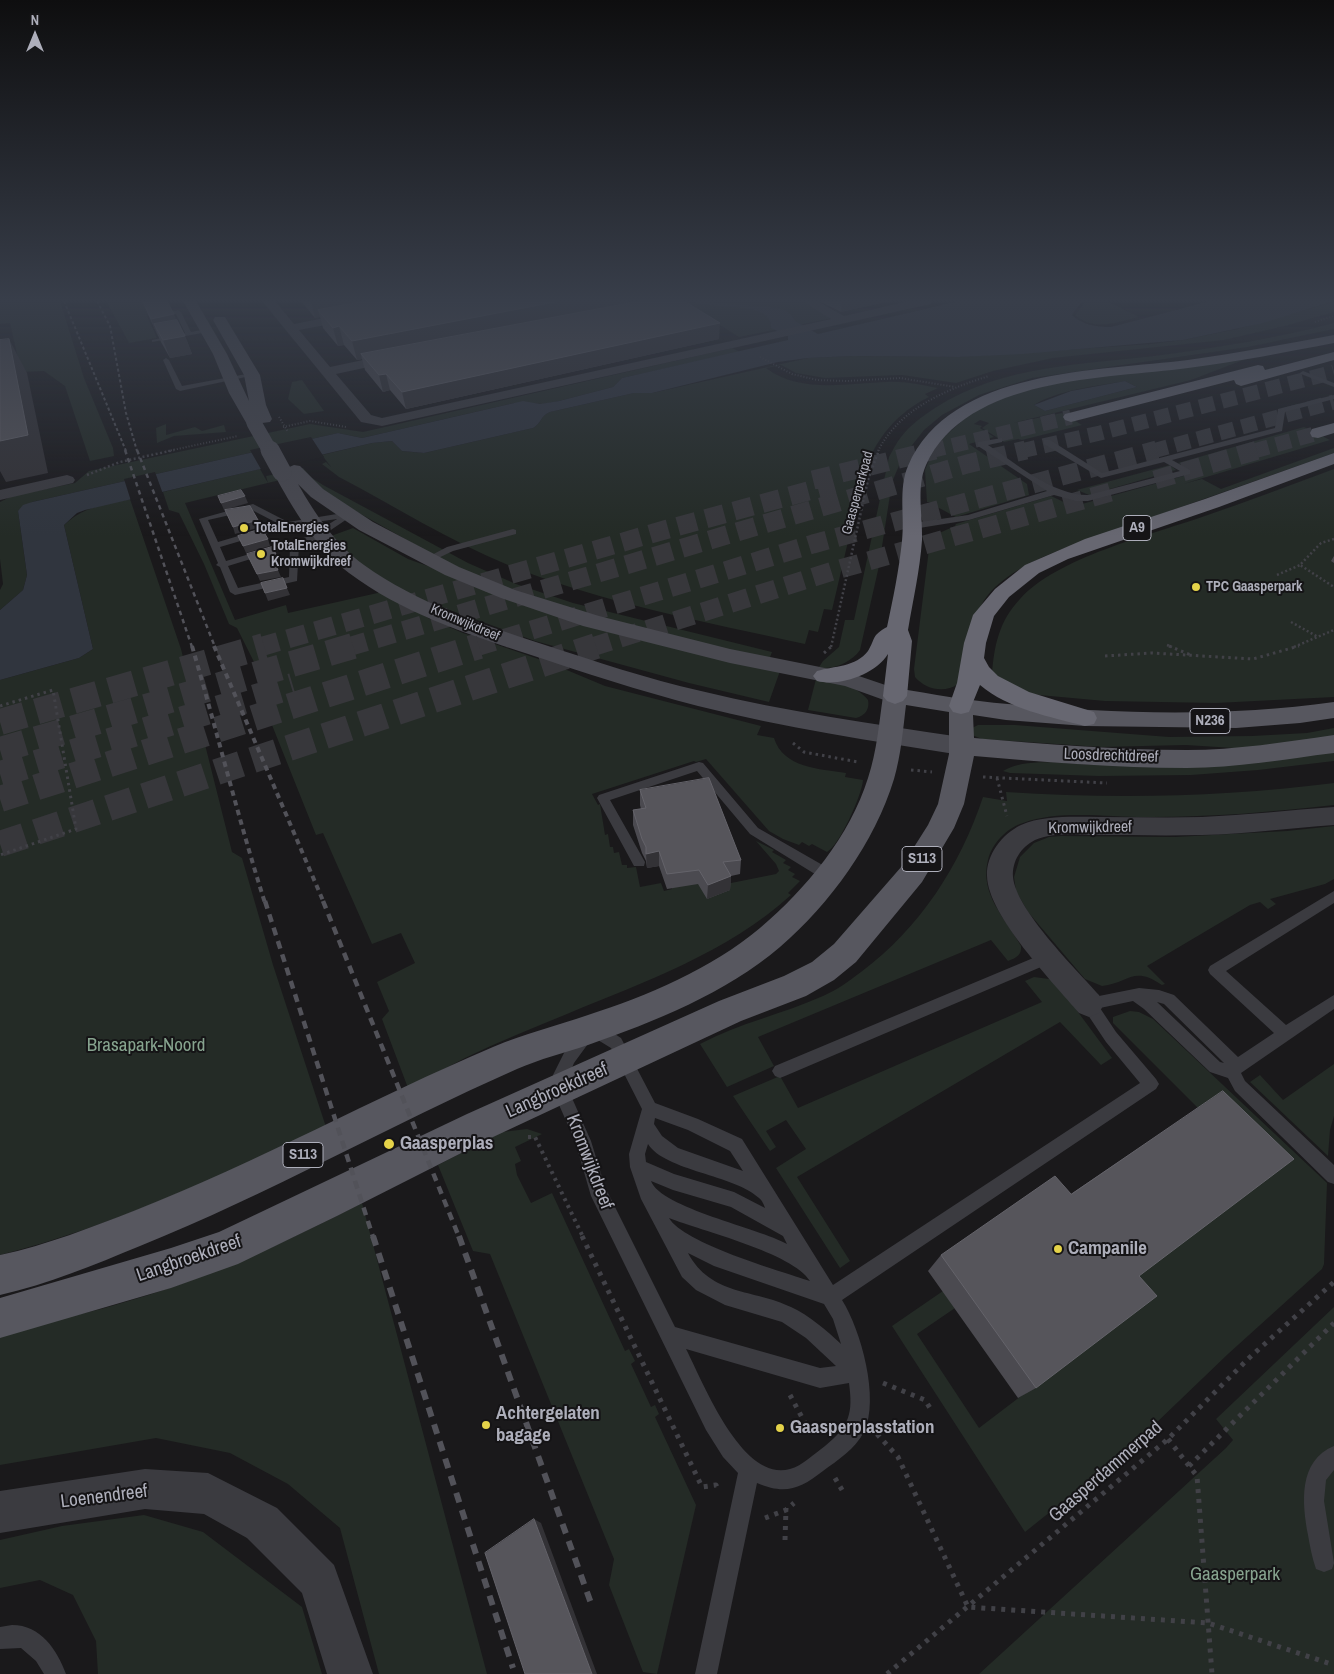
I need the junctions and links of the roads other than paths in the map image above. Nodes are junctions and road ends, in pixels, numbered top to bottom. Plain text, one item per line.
1 (175, 379) edge
2 (231, 379) joint
3 (253, 379) edge
4 (334, 379) edge
5 (579, 379) edge
6 (1062, 379) edge
7 (1221, 379) edge
8 (1237, 379) edge
9 (1318, 379) edge
10 (1334, 386) edge
11 (1334, 397) edge
12 (260, 427) junction
13 (1334, 428) edge
14 (1318, 434) tunnel mouth
15 (999, 440) dead end
16 (1047, 442) dead end
17 (1334, 458) edge
18 (1165, 459) junction
19 (288, 471) junction
20 (67, 480) road end
21 (1054, 492) junction
22 (0, 495) edge
23 (349, 515) junction
24 (287, 525) junction
25 (913, 526) junction
26 (316, 527) junction
27 (513, 532) dead end
28 (294, 545) junction
29 (214, 546) junction
30 (429, 558) junction
31 (221, 565) junction
32 (898, 630) junction
33 (972, 658) junction
34 (824, 665) junction
35 (895, 696) junction
36 (961, 706) junction
37 (1334, 710) edge
38 (1085, 718) junction
39 (889, 736) junction
40 (1334, 744) edge
41 (961, 746) junction
42 (1334, 816) edge
43 (639, 862) dead end
44 (828, 875) junction
45 (1334, 896) edge
46 (1050, 957) junction
47 (1334, 1001) edge
48 (1089, 1004) junction
49 (590, 1029) junction
50 (1286, 1034) junction
51 (625, 1060) junction
52 (1235, 1068) junction
53 (780, 1071) dead end
54 (560, 1089) junction
55 (650, 1109) junction
56 (646, 1126) junction
57 (638, 1167) junction
58 (1334, 1176) edge
59 (647, 1193) junction
60 (767, 1194) junction
61 (664, 1228) junction
62 (791, 1232) junction
63 (814, 1270) junction
64 (0, 1275) edge
65 (831, 1297) junction
66 (0, 1318) edge
67 (669, 1335) junction
68 (857, 1372) junction
69 (1334, 1456) edge
70 (749, 1470) junction
71 (0, 1512) edge
72 (1324, 1561) dead end
73 (0, 1638) edge
74 (55, 1674) edge
75 (350, 1674) edge
76 (706, 1674) edge

1 - 2 lane
2 - 12 main road, Kromwijkdreef
3 - 12 main road, Kromwijkdreef
4 - 5 street
6 - 25 highway
7 - 8 highway
9 - 10 lane
11 - 18 lane
12 - 19 main road, Kromwijkdreef, bridge
13 - 14 highway
15 - 21 lane
16 - 18 lane
17 - 33 highway, A9
18 - 21 lane
19 - 23 main road, Kromwijkdreef
19 - 26 main road, Kromwijkdreef
20 - 22 street
21 - 25 lane
23 - 26 lane
23 - 26 lane
23 - 30 main road, Kromwijkdreef
24 - 26 lane
24 - 29 lane
24 - 29 lane
25 - 32 highway
26 - 28 lane
26 - 39 main road, Kromwijkdreef
27 - 30 lane
28 - 31 lane
28 - 31 lane
29 - 31 lane
30 - 34 main road, Kromwijkdreef
32 - 34 highway
32 - 35 highway
33 - 36 highway, A9
33 - 38 highway
34 - 35 main road, Kromwijkdreef
35 - 36 main road
35 - 39 main road
36 - 38 main road, N236
36 - 41 main road, Langbroekdreef / S113
37 - 38 main road, N236
39 - 41 main road, Loosdrechtdreef
39 - 44 main road, S113
40 - 41 main road, Loosdrechtdreef / N236
41 - 51 main road, Langbroekdreef / S113
42 - 46 street, Kromwijkdreef
43 - 44 lane
44 - 49 main road, S113
45 - 50 lane
46 - 48 street
46 - 53 lane
47 - 50 lane
48 - 52 lane
48 - 65 lane
49 - 51 lane
49 - 54 lane
49 - 64 main road, S113
50 - 52 lane
51 - 54 main road, Langbroekdreef / S113
51 - 55 lane
52 - 58 lane
54 - 66 main road, Langbroekdreef / S113
54 - 67 lane, Kromwijkdreef
55 - 56 lane
55 - 60 lane
56 - 57 lane
56 - 60 lane
57 - 59 lane
57 - 62 lane
59 - 61 lane
59 - 63 lane
60 - 62 lane
61 - 65 lane
61 - 68 lane
62 - 63 lane
63 - 65 lane
65 - 68 lane
67 - 68 lane
67 - 70 lane, Kromwijkdreef
68 - 70 lane, Kromwijkdreef
69 - 72 lane
70 - 76 lane
71 - 75 street, Loenendreef
73 - 74 lane

